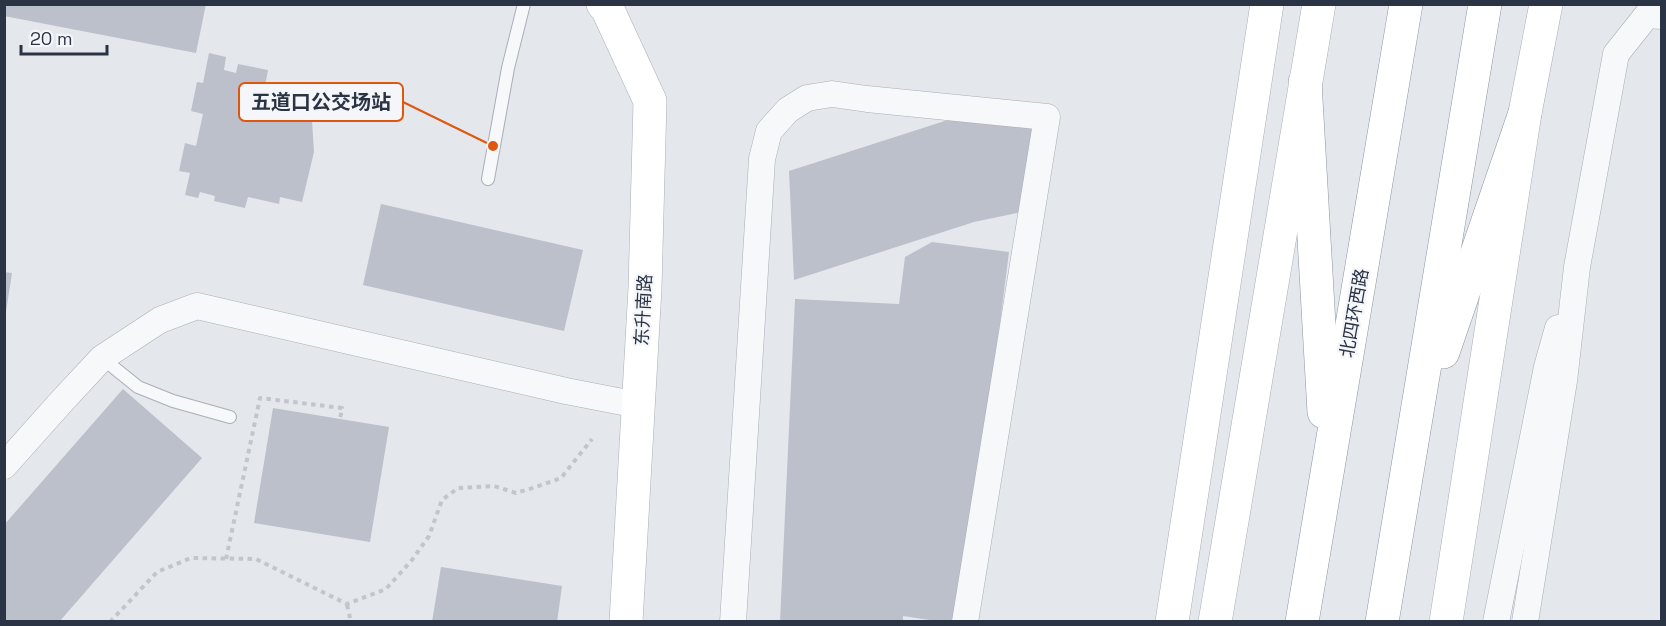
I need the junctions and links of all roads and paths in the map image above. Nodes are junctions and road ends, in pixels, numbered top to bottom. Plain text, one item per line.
1 (524, 4) edge
2 (1268, 4) edge
3 (1319, 4) edge
4 (1406, 4) edge
5 (1485, 4) edge
6 (1546, 4) edge
7 (605, 6) edge
8 (1662, 16) edge
9 (1305, 82) junction
10 (1525, 113) junction
11 (488, 179) dead end
12 (1577, 267) junction
13 (102, 358) junction
14 (638, 405) junction
15 (230, 417) dead end
16 (340, 419) dead end
17 (592, 439) dead end
18 (1412, 444) junction
19 (4, 466) edge
20 (1328, 472) junction
21 (226, 559) junction
22 (347, 604) junction
23 (110, 621) edge
24 (351, 621) edge
25 (626, 621) edge
26 (733, 621) edge
27 (965, 621) edge
28 (1172, 621) edge
29 (1215, 621) edge
30 (1302, 621) edge
31 (1382, 621) edge
32 (1446, 621) edge
33 (1496, 621) edge
34 (1525, 621) edge

1 - 11 lane
2 - 28 main road
3 - 9 main road
4 - 20 main road, 北四环西路
5 - 18 main road
6 - 10 main road
7 - 14 main road, 东升南路
8 - 12 street
9 - 20 main road
9 - 29 main road
10 - 18 main road
10 - 32 main road
12 - 33 street
12 - 34 street
13 - 14 street
13 - 15 lane
13 - 19 street
14 - 25 main road, 东升南路
16 - 21 path
17 - 22 path
18 - 31 main road
20 - 30 main road, 北四环西路
21 - 22 path
21 - 23 path
22 - 24 path
26 - 27 street

